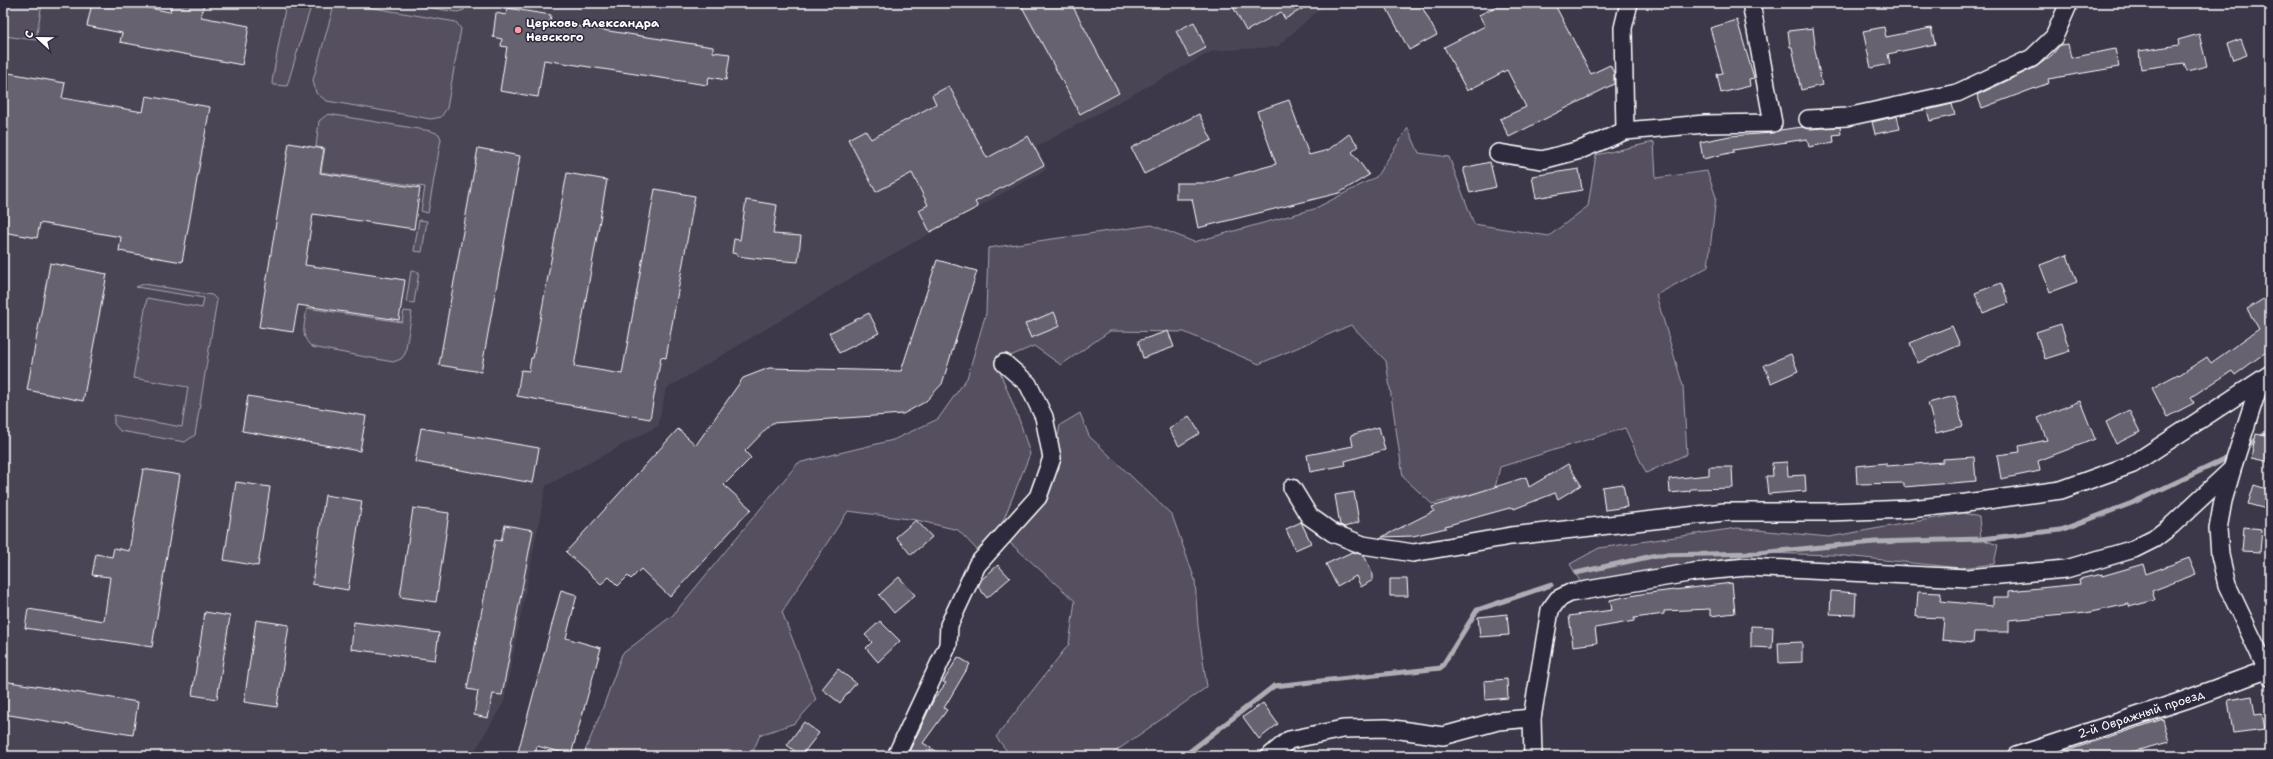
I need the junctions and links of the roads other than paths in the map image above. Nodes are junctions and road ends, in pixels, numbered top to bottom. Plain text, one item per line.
1 (1629, 3) edge
2 (1751, 3) edge
3 (2069, 3) edge
4 (1808, 119) dead end
5 (1625, 131) junction
6 (1498, 153) dead end
7 (1004, 363) dead end
8 (2265, 378) edge
9 (2232, 469) junction
10 (1292, 488) dead end
11 (2268, 673) edge
12 (1532, 718) junction
13 (896, 756) edge
14 (1270, 756) edge
15 (1533, 756) edge
16 (2016, 756) edge

1 - 5 street
2 - 5 street
3 - 4 street
5 - 6 street
7 - 13 street
8 - 9 street
8 - 10 street
9 - 11 street
9 - 12 street
11 - 16 street, 2-й Овражный проезд
12 - 14 street
12 - 15 street

